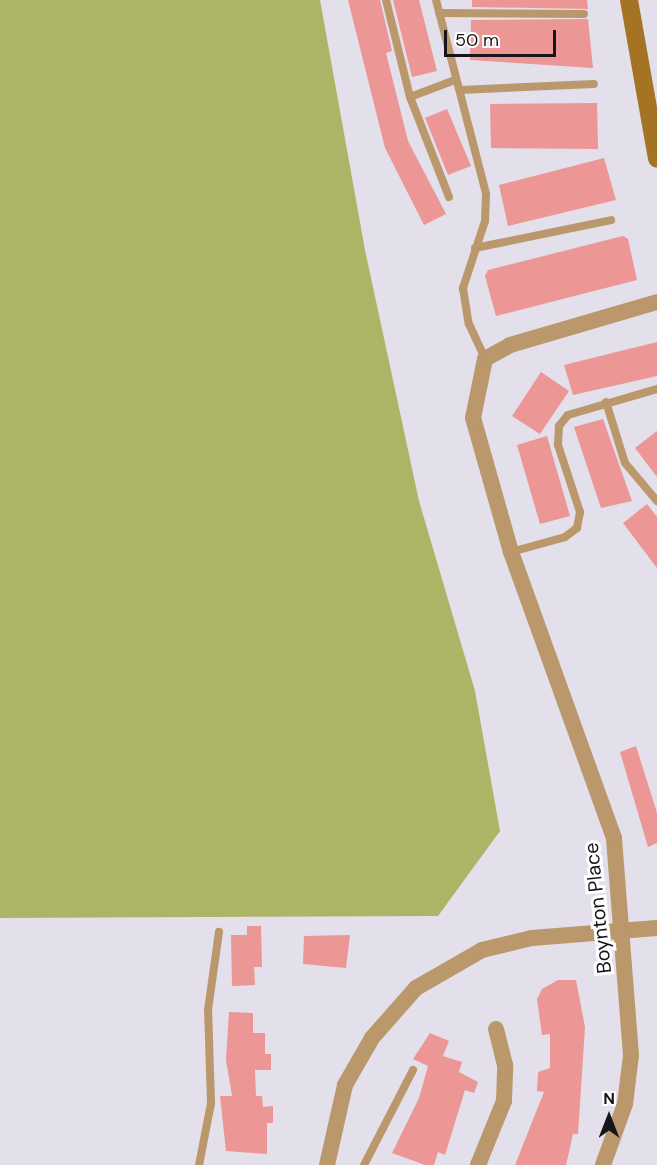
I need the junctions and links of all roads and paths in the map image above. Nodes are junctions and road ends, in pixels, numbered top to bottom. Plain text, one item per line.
1 (386, 0) edge
2 (436, 0) edge
3 (628, 0) edge
4 (439, 13) junction
5 (584, 14) dead end
6 (455, 80) junction
7 (594, 84) dead end
8 (461, 90) junction
9 (410, 97) junction
10 (657, 159) edge
11 (449, 197) dead end
12 (611, 220) dead end
13 (475, 248) junction
14 (657, 302) edge
15 (485, 359) junction
16 (657, 389) edge
17 (606, 402) junction
18 (654, 490) edge
19 (657, 501) edge
20 (511, 552) junction
21 (657, 928) edge
22 (624, 929) junction
23 (219, 932) dead end
24 (496, 1029) dead end
25 (413, 1070) dead end
26 (200, 1165) edge
27 (327, 1165) edge
28 (364, 1165) edge
29 (478, 1165) edge
30 (603, 1165) edge

1 - 9 lane
2 - 4 lane
3 - 10 main road
4 - 5 lane
4 - 6 lane
6 - 8 lane
6 - 9 lane
7 - 8 lane
8 - 13 lane
9 - 11 lane
12 - 13 lane
13 - 15 lane
14 - 15 street
15 - 20 street, Boynton Place
16 - 17 lane
17 - 18 lane
17 - 20 lane
18 - 19 lane
20 - 22 street, Boynton Place
21 - 22 street
22 - 27 street
22 - 30 street, Boynton Place
23 - 26 lane
24 - 29 street
25 - 28 lane

